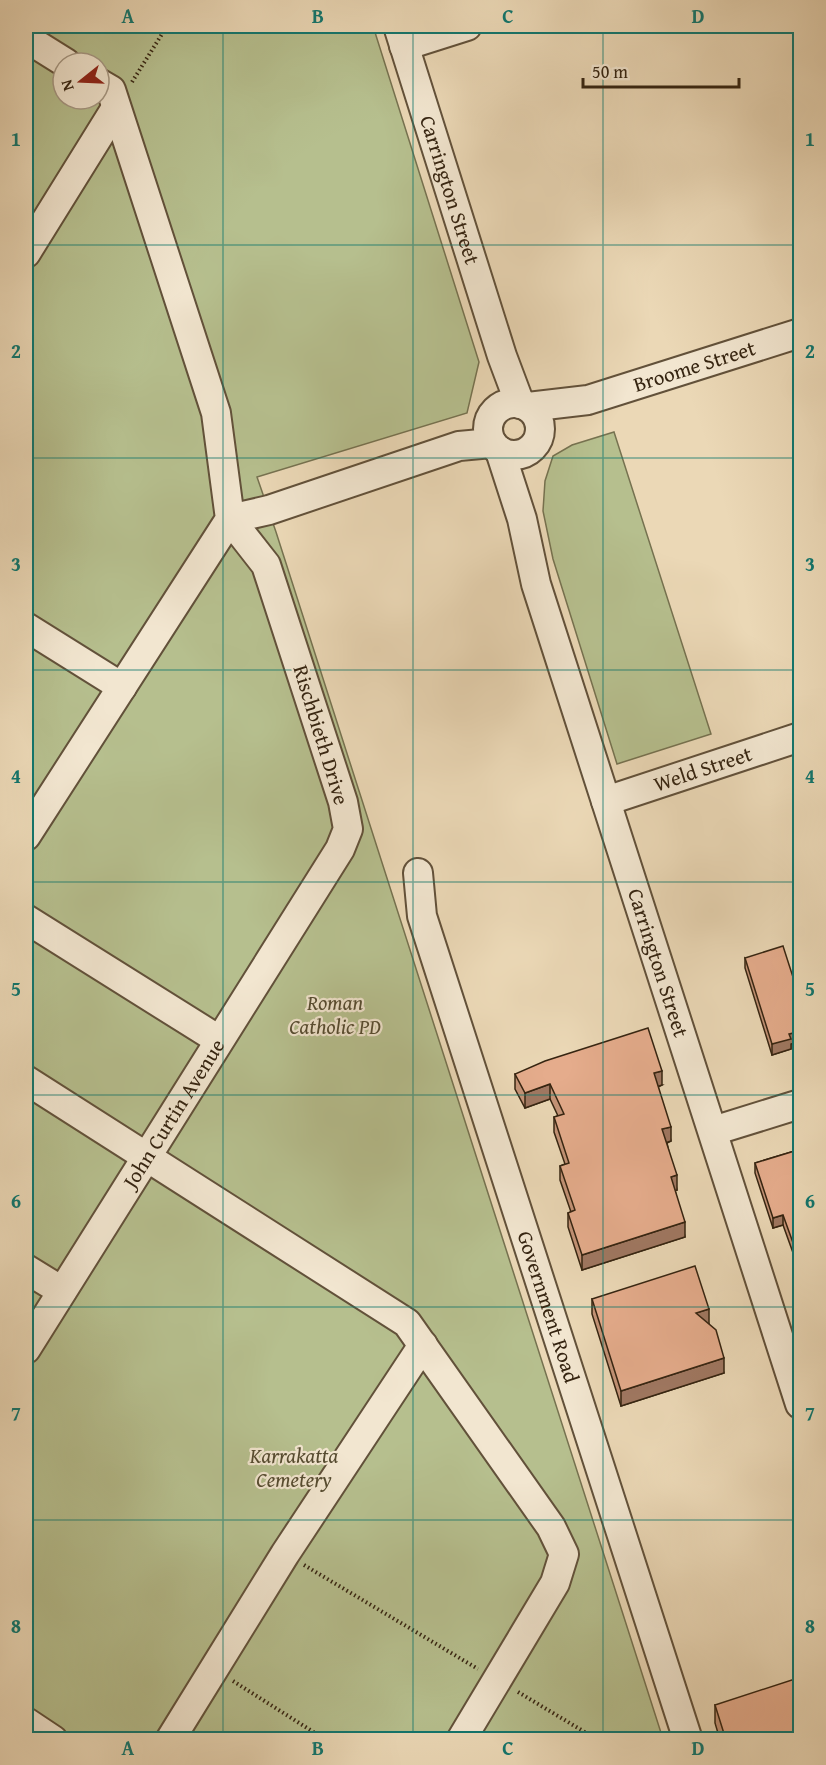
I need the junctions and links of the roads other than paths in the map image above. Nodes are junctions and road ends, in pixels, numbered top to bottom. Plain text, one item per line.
1 (467, 26) edge
2 (401, 36) edge
3 (26, 38) edge
4 (51, 54) edge
5 (111, 90) edge
6 (116, 108) junction
7 (26, 253) edge
8 (801, 333) edge
9 (512, 428) junction
10 (230, 519) junction
11 (26, 627) edge
12 (122, 687) junction
13 (801, 737) edge
14 (606, 801) junction
15 (26, 836) edge
16 (418, 873) dead end
17 (26, 919) edge
18 (219, 1040) junction
19 (26, 1080) edge
20 (801, 1104) edge
21 (713, 1131) junction
22 (146, 1157) junction
23 (26, 1269) edge
24 (62, 1291) junction
25 (423, 1345) junction
26 (26, 1349) edge
27 (801, 1404) edge
28 (26, 1722) edge
29 (53, 1740) edge
30 (170, 1740) edge
31 (461, 1740) edge
32 (688, 1740) edge

1 - 2 street
2 - 9 street, Carrington Street
3 - 4 street
5 - 6 street
6 - 7 street
6 - 10 street
8 - 9 street, Broome Street
9 - 10 street, Broome Street
9 - 14 street, Carrington Street
10 - 12 street
10 - 18 street, Rischbieth Drive
11 - 12 street
12 - 15 street
13 - 14 street, Weld Street
14 - 21 street, Carrington Street
16 - 32 street, Government Road
17 - 18 street, John Curtin Avenue
18 - 22 street, John Curtin Avenue
19 - 22 street
20 - 21 street
21 - 27 street, Carrington Street
22 - 24 street, John Curtin Avenue
22 - 25 street
23 - 24 street
24 - 26 street, John Curtin Avenue
25 - 30 street
25 - 31 street
28 - 29 street

